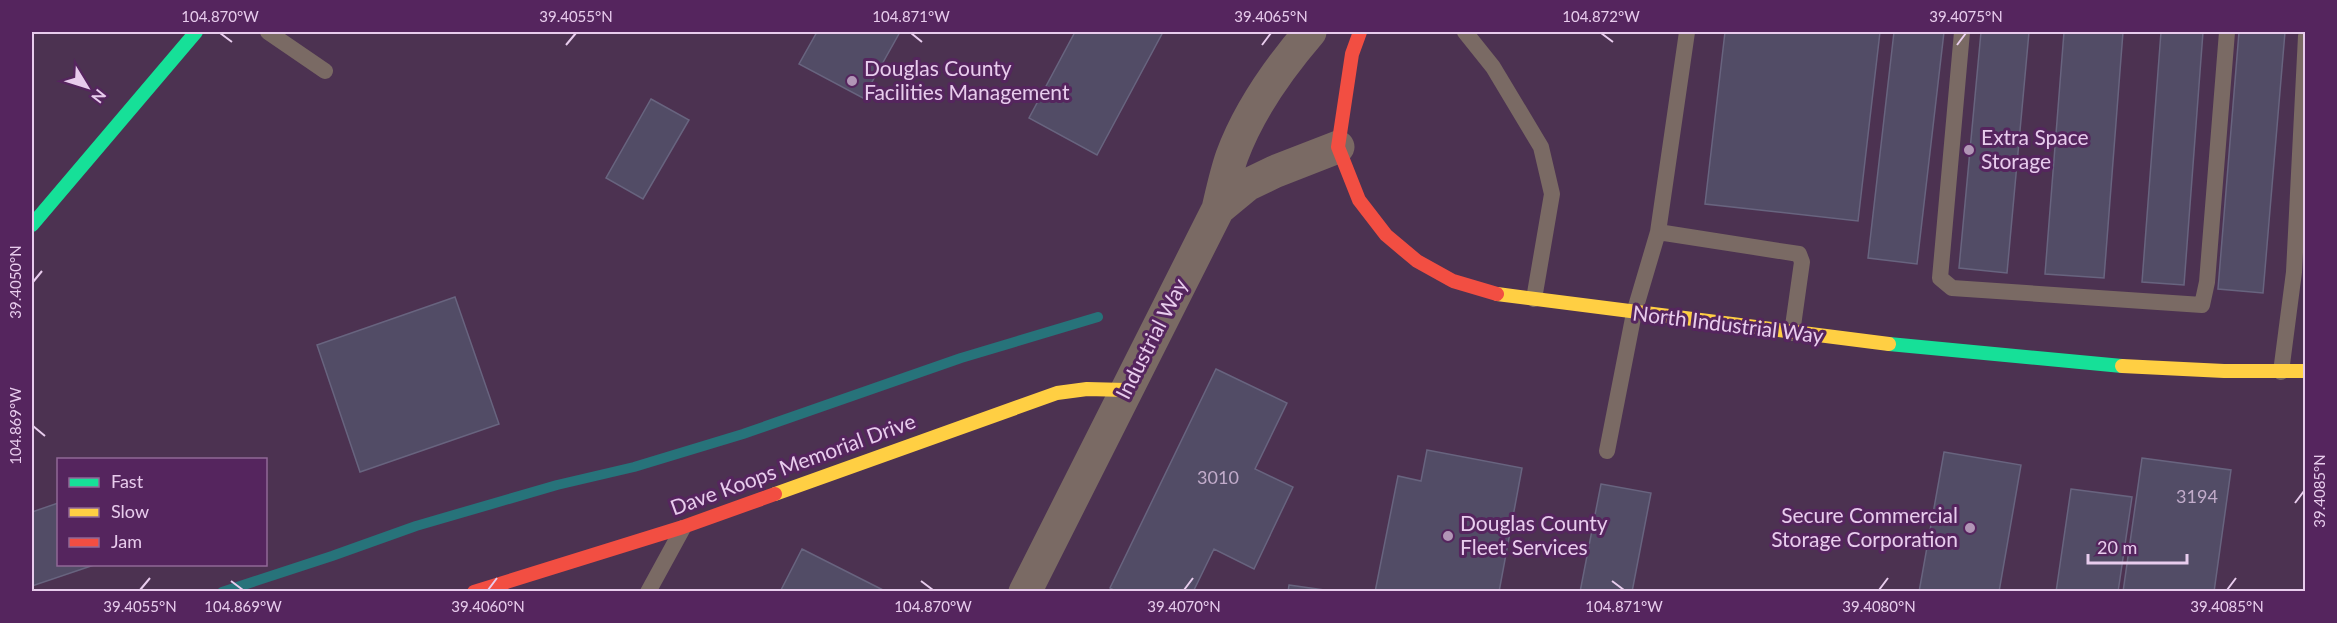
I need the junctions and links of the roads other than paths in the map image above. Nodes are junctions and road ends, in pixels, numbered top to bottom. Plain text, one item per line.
1 (196, 32) edge
2 (268, 32) edge
3 (1310, 32) edge
4 (1360, 32) edge
5 (1465, 32) edge
6 (1687, 32) edge
7 (1962, 32) edge
8 (2227, 32) edge
9 (2306, 36) edge
10 (325, 71) dead end
11 (1338, 147) junction
12 (1218, 209) junction
13 (32, 225) edge
14 (1658, 232) junction
15 (1534, 299) junction
16 (1634, 313) junction
17 (1792, 333) junction
18 (2281, 372) junction
19 (2306, 372) edge
20 (1126, 390) junction
21 (1607, 451) dead end
22 (683, 527) junction
23 (474, 591) edge
24 (648, 591) edge
25 (1025, 591) edge

1 - 13 street
2 - 10 lane
3 - 12 street
4 - 11 street
5 - 15 lane
6 - 14 lane
7 - 8 lane
9 - 18 lane
11 - 12 street, Industrial Way
11 - 15 street, North Industrial Way
12 - 20 street, Industrial Way
14 - 16 lane
14 - 17 lane
15 - 16 street, North Industrial Way
16 - 17 street, North Industrial Way
16 - 21 lane
17 - 18 street, North Industrial Way
18 - 19 street, North Industrial Way
20 - 22 street, Dave Koops Memorial Drive
20 - 25 street, Industrial Way
22 - 23 street, Dave Koops Memorial Drive
22 - 24 lane

